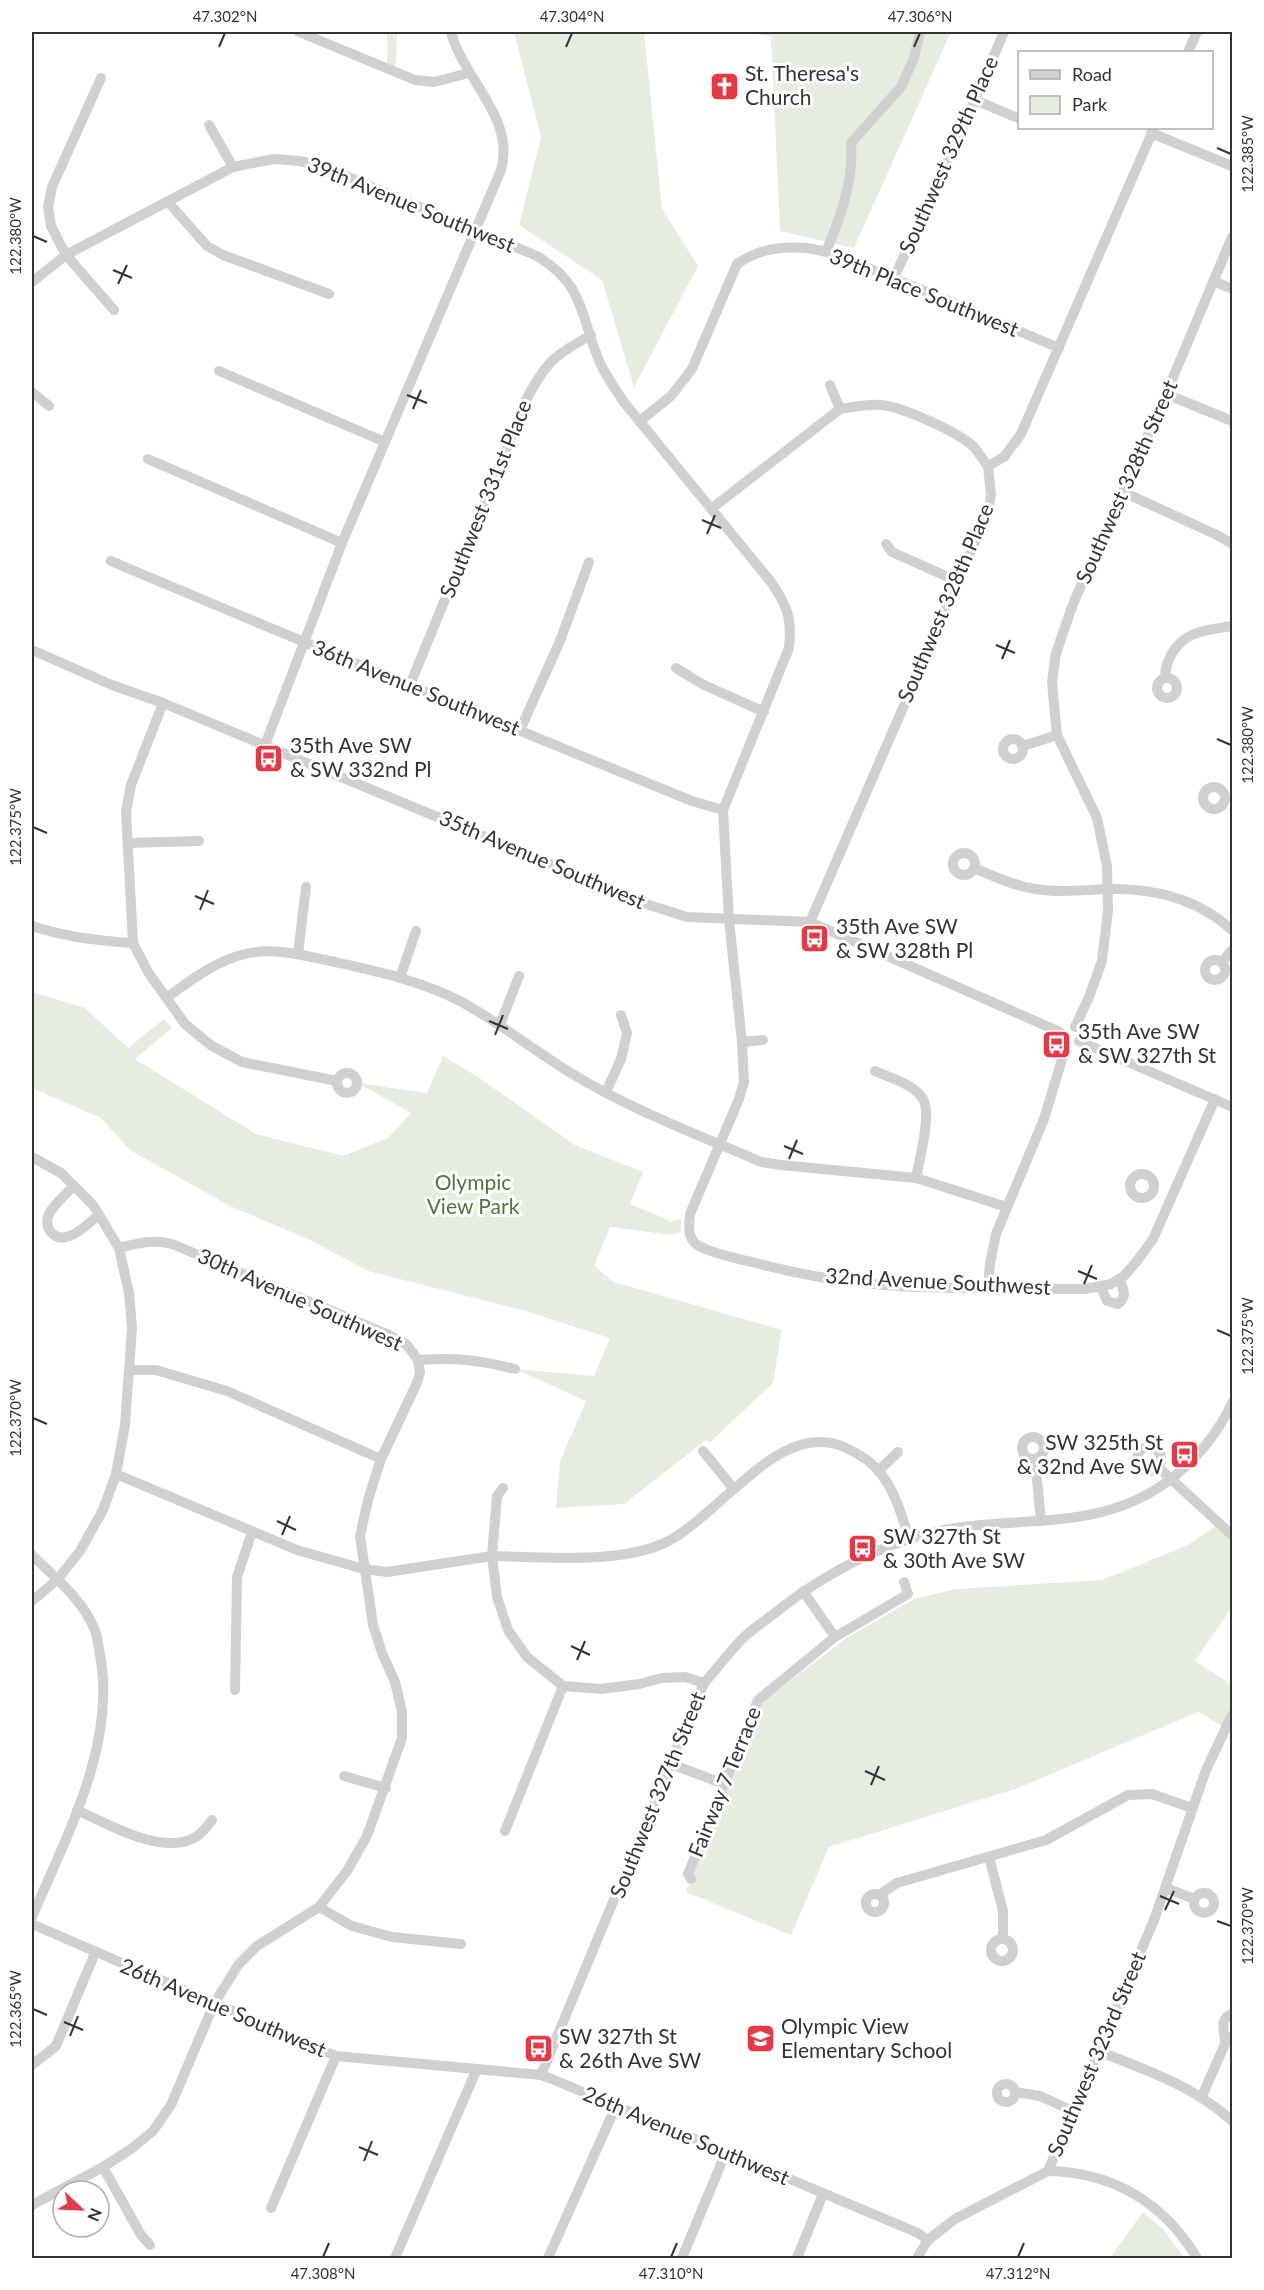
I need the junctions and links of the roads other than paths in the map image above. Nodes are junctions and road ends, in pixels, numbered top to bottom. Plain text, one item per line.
1 (299, 32) edge
2 (451, 32) edge
3 (920, 32) edge
4 (1004, 32) edge
5 (1197, 32) edge
6 (1188, 51) edge
7 (469, 73) junction
8 (100, 78) dead end
9 (975, 100) junction
10 (1018, 119) edge
11 (209, 125) dead end
12 (1152, 130) edge
13 (233, 166) junction
14 (1233, 166) edge
15 (168, 202) junction
16 (475, 231) junction
17 (1233, 237) edge
18 (826, 252) junction
19 (66, 255) junction
20 (894, 278) junction
21 (1214, 281) junction
22 (32, 282) edge
23 (1233, 290) edge
24 (329, 294) dead end
25 (114, 310) dead end
26 (591, 335) junction
27 (1059, 348) junction
28 (219, 371) dead end
29 (830, 385) dead end
30 (32, 392) edge
31 (1166, 394) junction
32 (49, 406) dead end
33 (840, 409) junction
34 (1233, 421) edge
35 (640, 422) junction
36 (385, 442) junction
37 (148, 459) dead end
38 (988, 466) junction
39 (1123, 492) junction
40 (711, 509) junction
41 (342, 543) junction
42 (886, 543) dead end
43 (1233, 544) edge
44 (111, 561) dead end
45 (589, 562) dead end
46 (957, 581) junction
47 (1233, 626) edge
48 (304, 643) junction
49 (32, 650) edge
50 (676, 668) dead end
51 (1166, 678) dead end
52 (410, 685) junction
53 (162, 703) junction
54 (765, 712) junction
55 (520, 730) junction
56 (1057, 735) junction
57 (265, 745) junction
58 (1023, 746) dead end
59 (723, 810) junction
60 (199, 841) dead end
61 (128, 843) junction
62 (974, 868) dead end
63 (306, 887) dead end
64 (1107, 890) junction
65 (729, 920) junction
66 (810, 922) junction
67 (32, 926) edge
68 (1233, 930) edge
69 (416, 931) dead end
70 (133, 943) junction
71 (1233, 950) edge
72 (298, 954) junction
73 (1222, 962) dead end
74 (519, 976) dead end
75 (400, 978) junction
76 (166, 998) junction
77 (621, 1015) dead end
78 (500, 1025) junction
79 (1075, 1027) junction
80 (1060, 1032) junction
81 (763, 1040) dead end
82 (1079, 1041) junction
83 (742, 1042) junction
84 (1066, 1046) junction
85 (875, 1071) dead end
86 (337, 1081) dead end
87 (606, 1092) junction
88 (1215, 1099) junction
89 (1233, 1107) edge
90 (720, 1144) junction
91 (32, 1157) edge
92 (916, 1178) junction
93 (74, 1186) junction
94 (1153, 1191) dead end
95 (1170, 1198) junction
96 (1007, 1207) junction
97 (99, 1215) junction
98 (119, 1248) junction
99 (1111, 1283) junction
100 (988, 1288) junction
101 (418, 1360) junction
102 (130, 1370) junction
103 (515, 1370) dead end
104 (1233, 1403) edge
105 (703, 1451) dead end
106 (898, 1452) dead end
107 (381, 1459) junction
108 (1035, 1459) dead end
109 (1158, 1467) dead end
110 (878, 1471) junction
111 (116, 1474) junction
112 (1172, 1479) junction
113 (503, 1488) dead end
114 (734, 1489) junction
115 (1041, 1521) junction
116 (252, 1532) junction
117 (1233, 1535) edge
118 (909, 1538) junction
119 (32, 1555) edge
120 (492, 1556) junction
121 (364, 1569) junction
122 (57, 1580) junction
123 (904, 1582) dead end
124 (803, 1591) junction
125 (32, 1601) edge
126 (835, 1637) junction
127 (704, 1683) junction
128 (563, 1686) junction
129 (235, 1690) dead end
130 (1233, 1715) edge
131 (671, 1764) junction
132 (344, 1776) dead end
133 (724, 1784) junction
134 (386, 1788) junction
135 (1192, 1808) junction
136 (77, 1810) junction
137 (212, 1820) dead end
138 (505, 1831) dead end
139 (989, 1857) junction
140 (691, 1879) dead end
141 (1166, 1888) junction
142 (879, 1895) dead end
143 (1194, 1899) dead end
144 (319, 1907) junction
145 (32, 1917) edge
146 (32, 1924) edge
147 (1003, 1939) dead end
148 (461, 1944) dead end
149 (95, 1953) junction
150 (214, 2004) junction
151 (1233, 2014) edge
152 (1229, 2040) edge
153 (1098, 2051) junction
154 (336, 2056) junction
155 (32, 2065) edge
156 (476, 2071) junction
157 (541, 2075) junction
158 (1015, 2092) dead end
159 (1202, 2096) junction
160 (616, 2106) junction
161 (1073, 2111) junction
162 (1233, 2121) edge
163 (726, 2152) junction
164 (103, 2167) junction
165 (1048, 2171) junction
166 (823, 2194) junction
167 (32, 2205) edge
168 (271, 2208) dead end
169 (928, 2240) junction
170 (150, 2245) dead end
171 (395, 2259) edge
172 (548, 2259) edge
173 (682, 2259) edge
174 (797, 2259) edge
175 (917, 2259) edge
176 (1197, 2259) edge

1 - 7 street
2 - 7 street
3 - 18 street
4 - 9 street, Southwest 329th Place
5 - 6 street
7 - 16 street
8 - 19 street
9 - 10 street
9 - 20 street, Southwest 329th Place
11 - 13 street
12 - 14 street
12 - 27 street
13 - 15 street, 39th Avenue Southwest
13 - 16 street, 39th Avenue Southwest
15 - 19 street, 39th Avenue Southwest
15 - 24 street
16 - 26 street, 39th Avenue Southwest
16 - 36 street
17 - 21 street, Southwest 328th Street
18 - 20 street, 39th Place Southwest
18 - 35 street, 39th Place Southwest
19 - 22 street, 39th Avenue Southwest
19 - 25 street
20 - 27 street, 39th Place Southwest
21 - 23 street
21 - 31 street, Southwest 328th Street
26 - 35 street, 39th Avenue Southwest
26 - 52 street, Southwest 331st Place
27 - 38 street
28 - 36 street
29 - 33 street
30 - 32 street
31 - 34 street
31 - 39 street, Southwest 328th Street
33 - 38 street
33 - 40 street
35 - 40 street, 39th Avenue Southwest
36 - 41 street
37 - 41 street
38 - 46 street, Southwest 328th Place
39 - 43 street
39 - 56 street, Southwest 328th Street
40 - 54 street, 39th Avenue Southwest
41 - 48 street
42 - 46 street
44 - 48 street, 36th Avenue Southwest
45 - 55 street
46 - 66 street, Southwest 328th Place
47 - 51 street
48 - 52 street, 36th Avenue Southwest
48 - 57 street
49 - 53 street, 35th Avenue Southwest
50 - 54 street
52 - 55 street, 36th Avenue Southwest
53 - 57 street, 35th Avenue Southwest
53 - 61 street
54 - 59 street, 39th Avenue Southwest
55 - 59 street, 36th Avenue Southwest
56 - 58 street
56 - 64 street, Southwest 328th Street
57 - 65 street, 35th Avenue Southwest
59 - 65 street
60 - 61 street
61 - 70 street
62 - 64 street
63 - 72 street
64 - 68 street
64 - 79 street
65 - 66 street, 35th Avenue Southwest
65 - 83 street
66 - 80 street, 35th Avenue Southwest
67 - 70 street
69 - 75 street
70 - 76 street
71 - 73 street
72 - 75 street
72 - 76 street
74 - 78 street
75 - 78 street
76 - 86 street
77 - 87 street
78 - 87 street
79 - 80 street
79 - 82 street
80 - 84 street
81 - 83 street
82 - 84 street
82 - 88 street
83 - 90 street
84 - 96 street
85 - 92 street
87 - 90 street
88 - 89 street
88 - 95 street
90 - 92 street
90 - 100 street, 32nd Avenue Southwest
91 - 93 street
92 - 96 street
93 - 97 street
93 - 97 street
94 - 95 street
95 - 99 street
96 - 100 street
97 - 98 street
98 - 101 street, 30th Avenue Southwest
98 - 102 street
99 - 99 street
99 - 100 street, 32nd Avenue Southwest
101 - 103 street, 30th Avenue Southwest
101 - 107 street
102 - 107 street
102 - 111 street
104 - 112 street
105 - 114 street
106 - 110 street
107 - 121 street
108 - 115 street
109 - 112 street
110 - 114 street
110 - 118 street
111 - 116 street
111 - 122 street
112 - 115 street
112 - 117 street
113 - 120 street
114 - 120 street
115 - 118 street
116 - 121 street
116 - 129 street
118 - 124 street, Southwest 327th Street
119 - 122 street
120 - 121 street
120 - 128 street
121 - 134 street
122 - 125 street
122 - 136 street
123 - 126 street, Fairway 7 Terrace
124 - 126 street
124 - 127 street, Southwest 327th Street
126 - 133 street, Fairway 7 Terrace
127 - 128 street
127 - 131 street, Southwest 327th Street
128 - 138 street
130 - 135 street, Southwest 323rd Street
131 - 133 street
131 - 157 street, Southwest 327th Street
132 - 134 street
133 - 140 street, Fairway 7 Terrace
134 - 144 street
135 - 139 street
135 - 141 street, Southwest 323rd Street
136 - 137 street
136 - 145 street
139 - 142 street
139 - 147 street
141 - 143 street
141 - 153 street, Southwest 323rd Street
144 - 148 street
144 - 150 street
146 - 149 street, 26th Avenue Southwest
149 - 150 street, 26th Avenue Southwest
149 - 155 street
150 - 154 street, 26th Avenue Southwest
150 - 164 street
151 - 152 street
152 - 159 street
153 - 159 street
153 - 161 street, Southwest 323rd Street
154 - 156 street, 26th Avenue Southwest
154 - 168 street
156 - 157 street, 26th Avenue Southwest
156 - 171 street
157 - 160 street, 26th Avenue Southwest
158 - 161 street
159 - 162 street
160 - 163 street, 26th Avenue Southwest
160 - 172 street
161 - 165 street, Southwest 323rd Street
163 - 166 street, 26th Avenue Southwest
163 - 173 street
164 - 167 street
164 - 170 street
165 - 169 street, Southwest 323rd Street
165 - 176 street
166 - 169 street, 26th Avenue Southwest
166 - 174 street
169 - 175 street, Southwest 323rd Street

